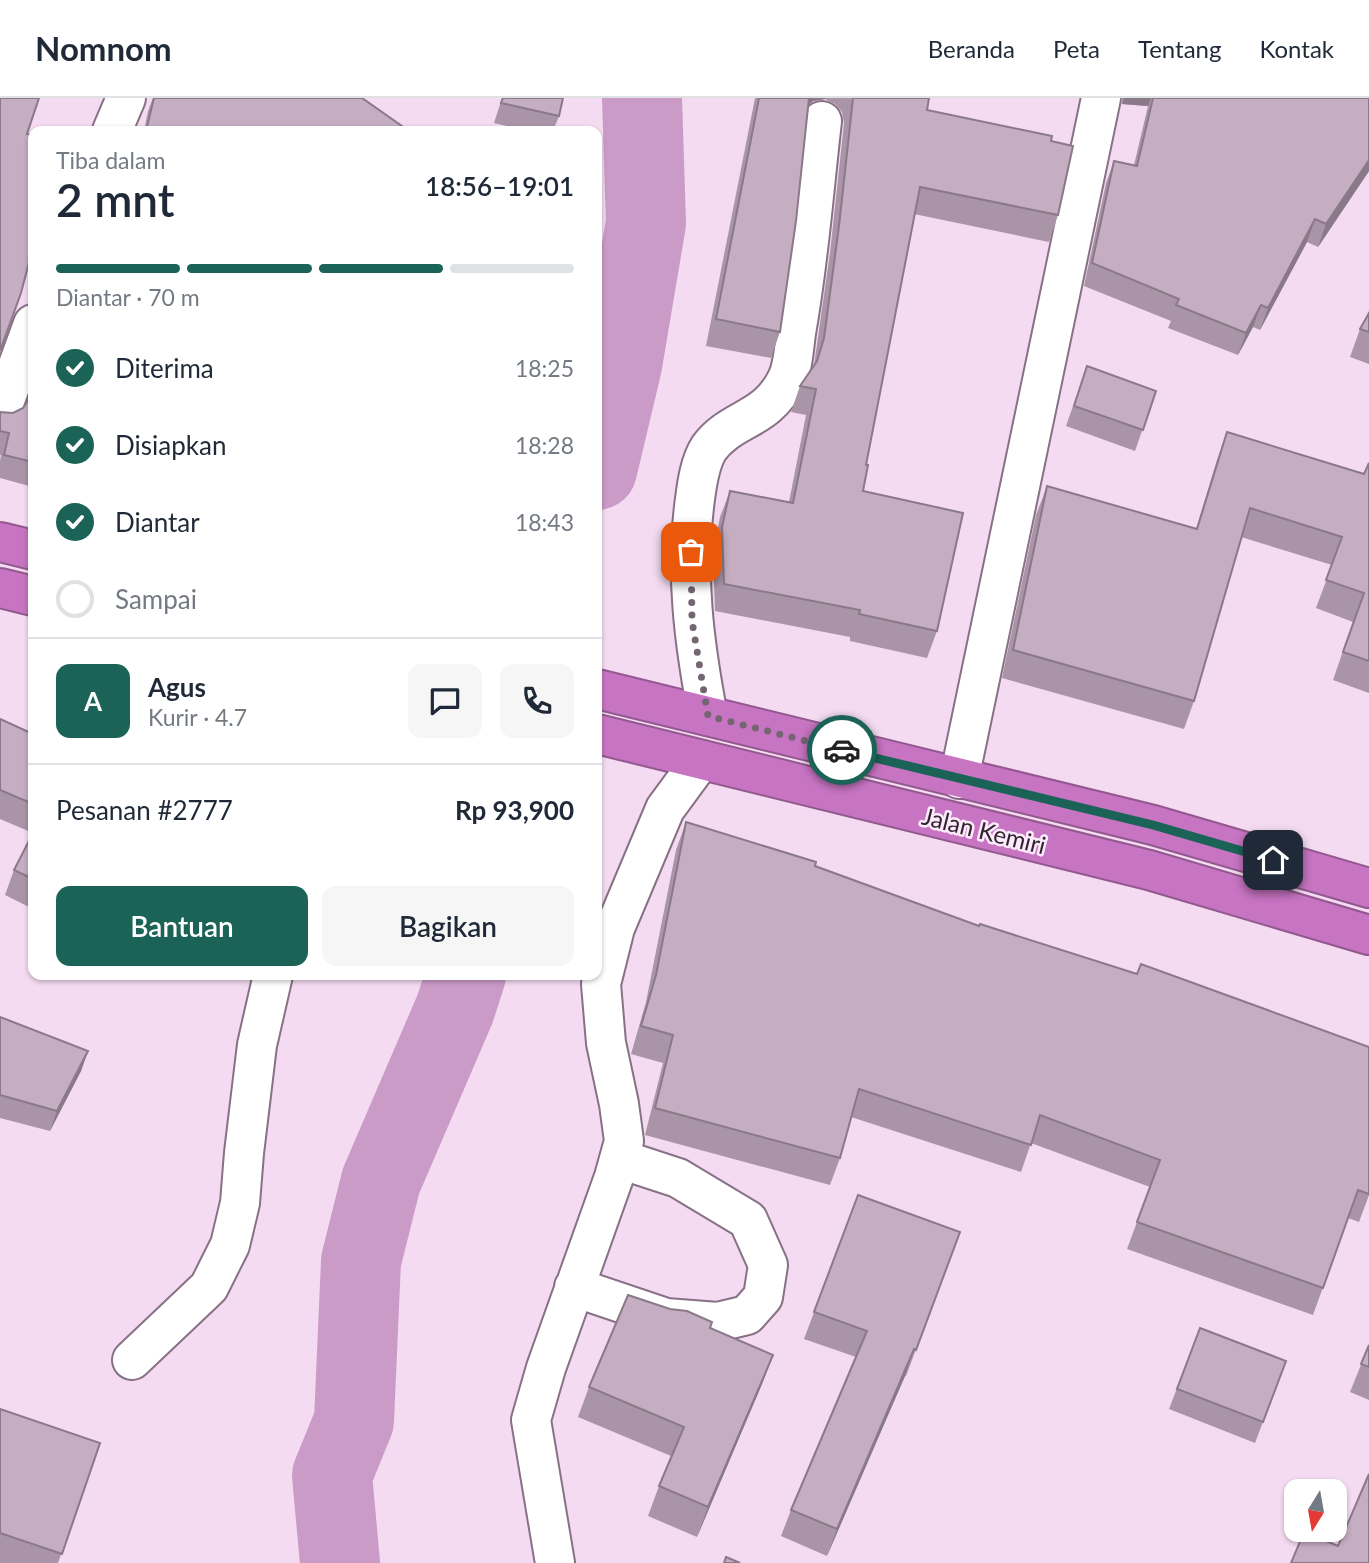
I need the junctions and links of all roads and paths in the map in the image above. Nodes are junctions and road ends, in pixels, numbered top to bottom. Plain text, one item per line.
1 (126, 98) edge
2 (1101, 98) edge
3 (822, 121) dead end
4 (113, 126) edge
5 (28, 338) edge
6 (0, 414) edge
7 (0, 542) edge
8 (28, 549) edge
9 (0, 588) edge
10 (28, 595) edge
11 (602, 690) edge
12 (692, 711) junction
13 (602, 735) edge
14 (684, 756) junction
15 (959, 779) junction
16 (1369, 888) edge
17 (1369, 935) edge
18 (272, 980) edge
19 (620, 1159) junction
20 (574, 1287) junction
21 (132, 1360) dead end
22 (555, 1563) edge

1 - 4 street
2 - 15 street
3 - 12 street
5 - 6 street
7 - 8 highway
9 - 10 highway
11 - 12 highway, Jalan Kemiri
12 - 15 highway, Jalan Kemiri
13 - 14 highway, Jalan Kemiri
14 - 17 highway, Jalan Kemiri
14 - 19 street
15 - 16 highway, Jalan Kemiri
18 - 21 street
19 - 20 street
19 - 20 street
20 - 22 street

